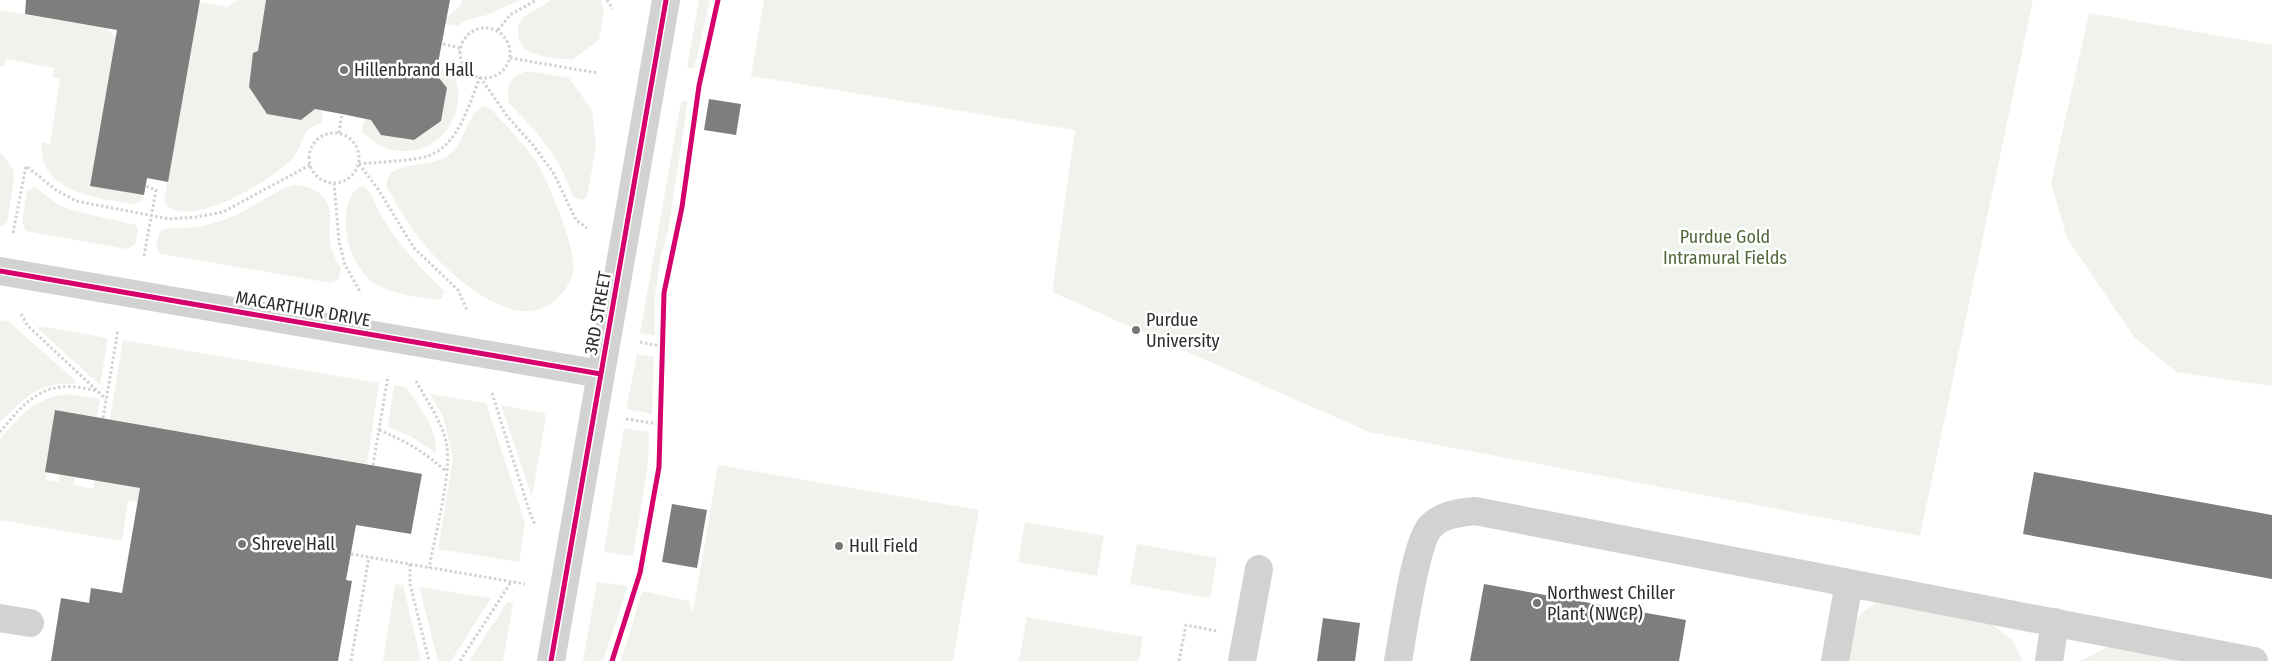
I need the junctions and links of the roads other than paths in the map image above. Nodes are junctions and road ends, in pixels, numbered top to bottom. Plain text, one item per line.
1 (666, 0) edge
2 (0, 271) edge
3 (601, 374) junction
4 (1259, 569) dead end
5 (1849, 583) junction
6 (0, 618) edge
7 (2056, 622) junction
8 (30, 624) dead end
9 (551, 661) edge
10 (1242, 661) edge
11 (1398, 661) edge
12 (1835, 661) edge
13 (2048, 661) edge
14 (2254, 661) edge

1 - 3 street, 3RD STREET
2 - 3 street, MACARTHUR DRIVE
3 - 9 street, 3RD STREET
4 - 10 street
5 - 7 street
5 - 11 street
5 - 12 street
6 - 8 street
7 - 13 street
7 - 14 street

